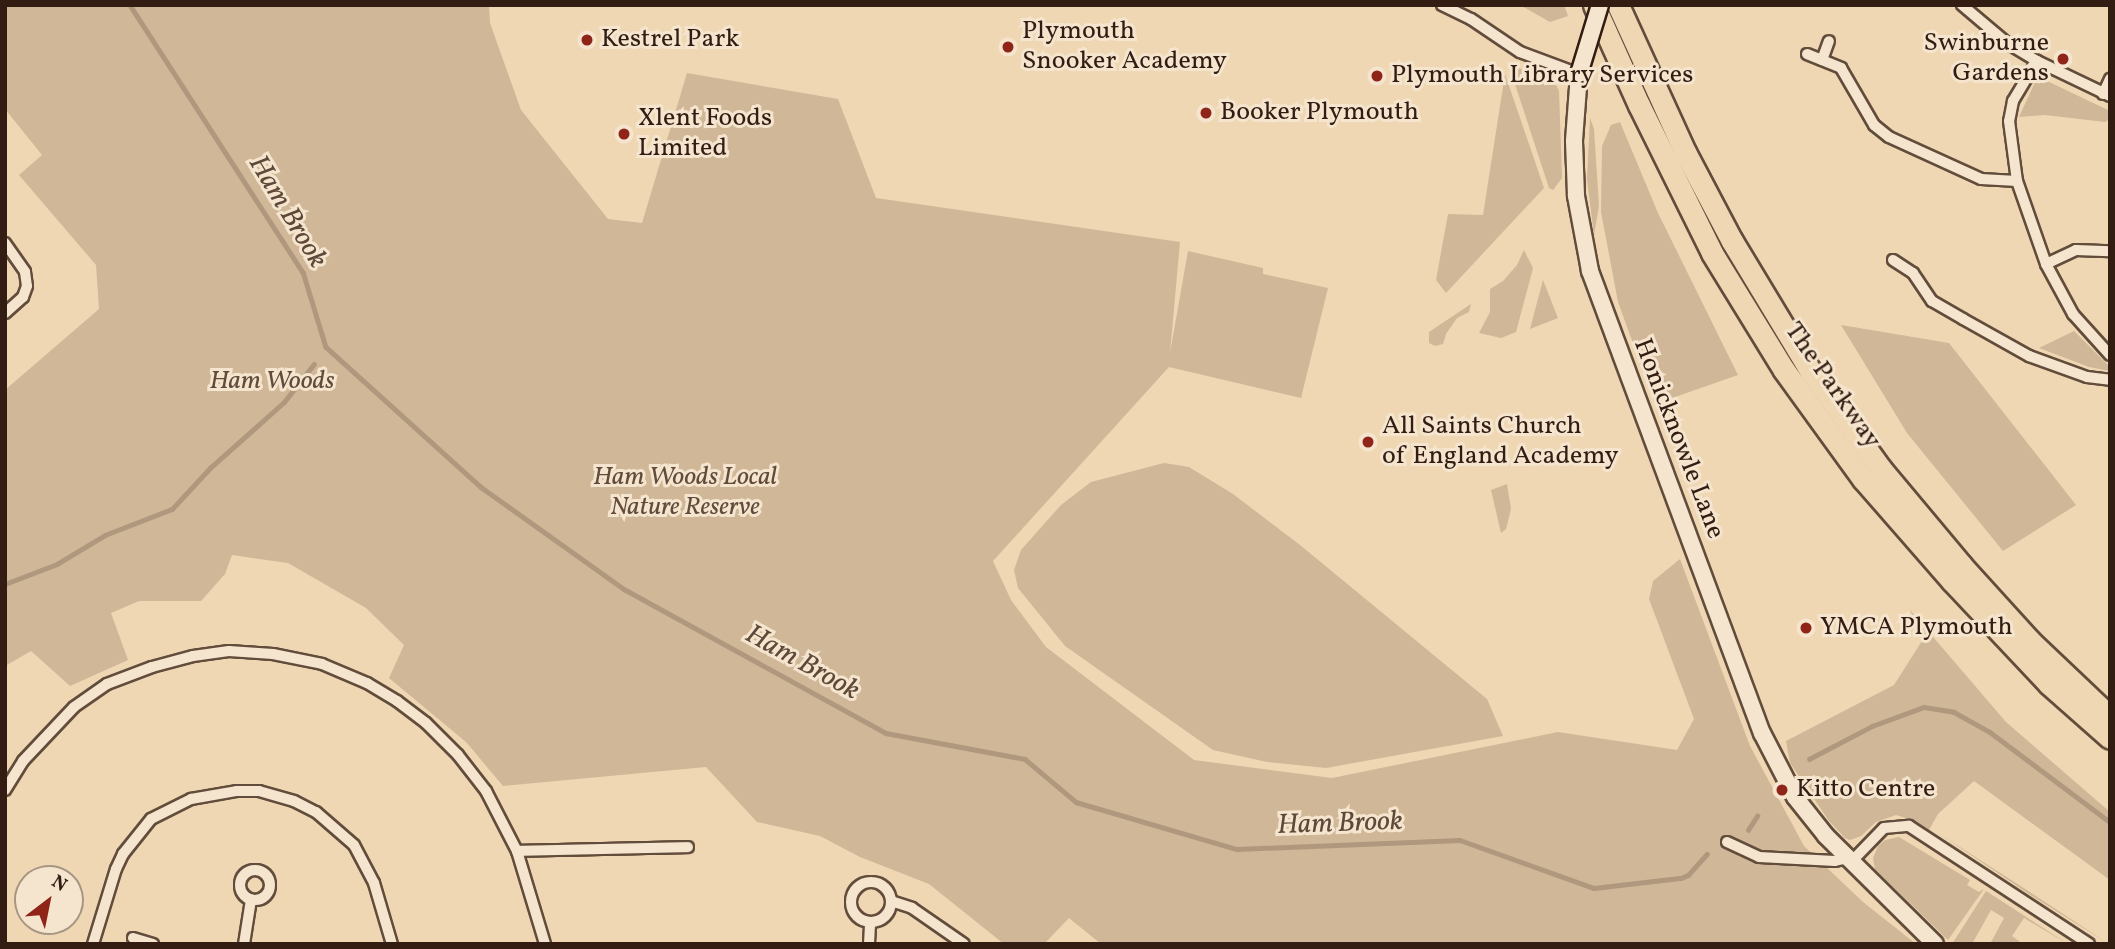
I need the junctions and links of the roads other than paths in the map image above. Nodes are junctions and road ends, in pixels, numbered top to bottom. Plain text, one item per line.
1 (1442, 5) edge
2 (1594, 5) edge
3 (1600, 5) edge
4 (1618, 5) edge
5 (1962, 5) edge
6 (1829, 41) dead end
7 (1807, 54) dead end
8 (1822, 60) junction
9 (2037, 61) junction
10 (1579, 75) junction
11 (2110, 79) edge
12 (2106, 95) edge
13 (2017, 181) junction
14 (5, 243) edge
15 (2110, 251) edge
16 (1894, 260) dead end
17 (2046, 264) junction
18 (5, 313) edge
19 (2110, 355) edge
20 (2110, 380) edge
21 (2110, 717) edge
22 (2110, 738) edge
23 (5, 790) edge
24 (1727, 842) dead end
25 (688, 847) dead end
26 (517, 851) junction
27 (1850, 860) junction
28 (251, 900) dead end
29 (891, 901) junction
30 (870, 923) junction
31 (133, 937) dead end
32 (93, 944) edge
33 (153, 944) edge
34 (244, 944) edge
35 (393, 944) edge
36 (545, 944) edge
37 (869, 944) edge
38 (964, 944) edge
39 (1935, 944) edge
40 (2089, 944) edge

1 - 10 street
2 - 22 highway, The Parkway
3 - 10 street, Honicknowle Lane, bridge
4 - 21 highway, The Parkway
5 - 9 street
6 - 8 street
7 - 8 street
8 - 13 street
9 - 12 street
9 - 13 street
10 - 27 street, Honicknowle Lane
11 - 12 street
13 - 17 street
14 - 18 street
15 - 17 street
16 - 20 street
17 - 19 street
23 - 26 street
24 - 27 street
25 - 26 street
26 - 36 street
27 - 39 street, Honicknowle Lane
27 - 40 street
28 - 34 street
29 - 30 street
29 - 30 street
29 - 38 street
30 - 37 street
31 - 33 street
32 - 35 street

